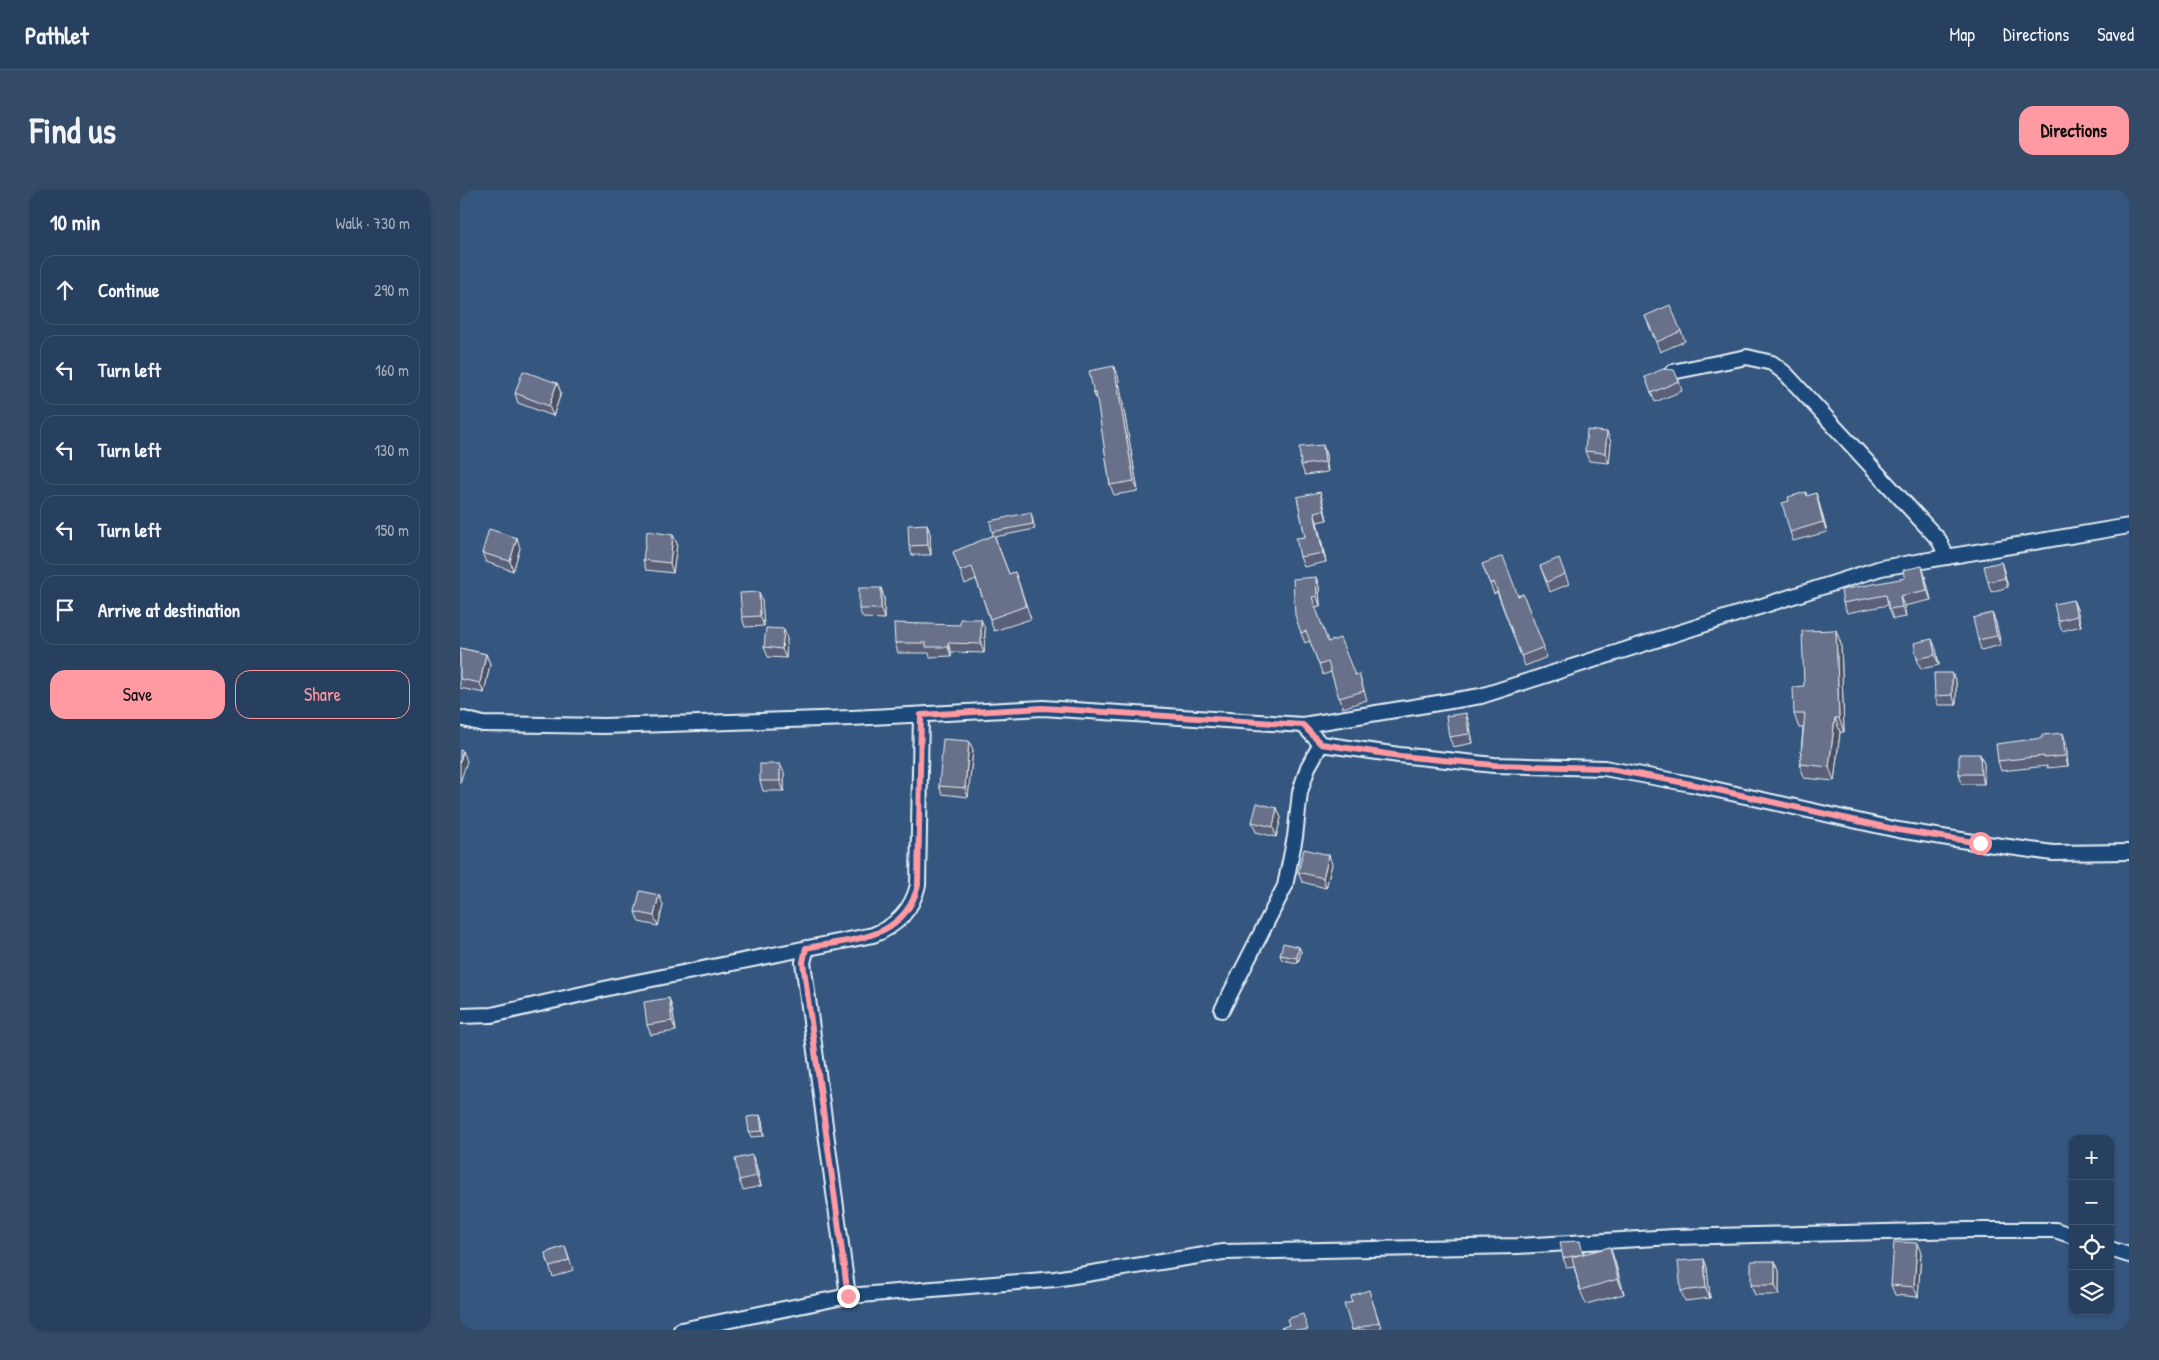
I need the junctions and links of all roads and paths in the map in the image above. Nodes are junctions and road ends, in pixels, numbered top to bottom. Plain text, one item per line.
1 (1672, 372) edge
2 (2129, 526) edge
3 (1947, 557) junction
4 (921, 715) junction
5 (460, 718) edge
6 (1303, 725) junction
7 (1321, 744) junction
8 (2129, 852) edge
9 (806, 948) junction
10 (1222, 1010) dead end
11 (460, 1016) edge
12 (2069, 1235) edge
13 (2114, 1250) edge
14 (2129, 1255) edge
15 (848, 1296) junction
16 (681, 1330) edge

1 - 3 street
2 - 3 street
3 - 6 street
4 - 5 street
4 - 6 street
4 - 9 street
6 - 7 street
7 - 8 street
7 - 10 street
9 - 11 street
9 - 15 street
12 - 15 street
13 - 14 street
15 - 16 street

